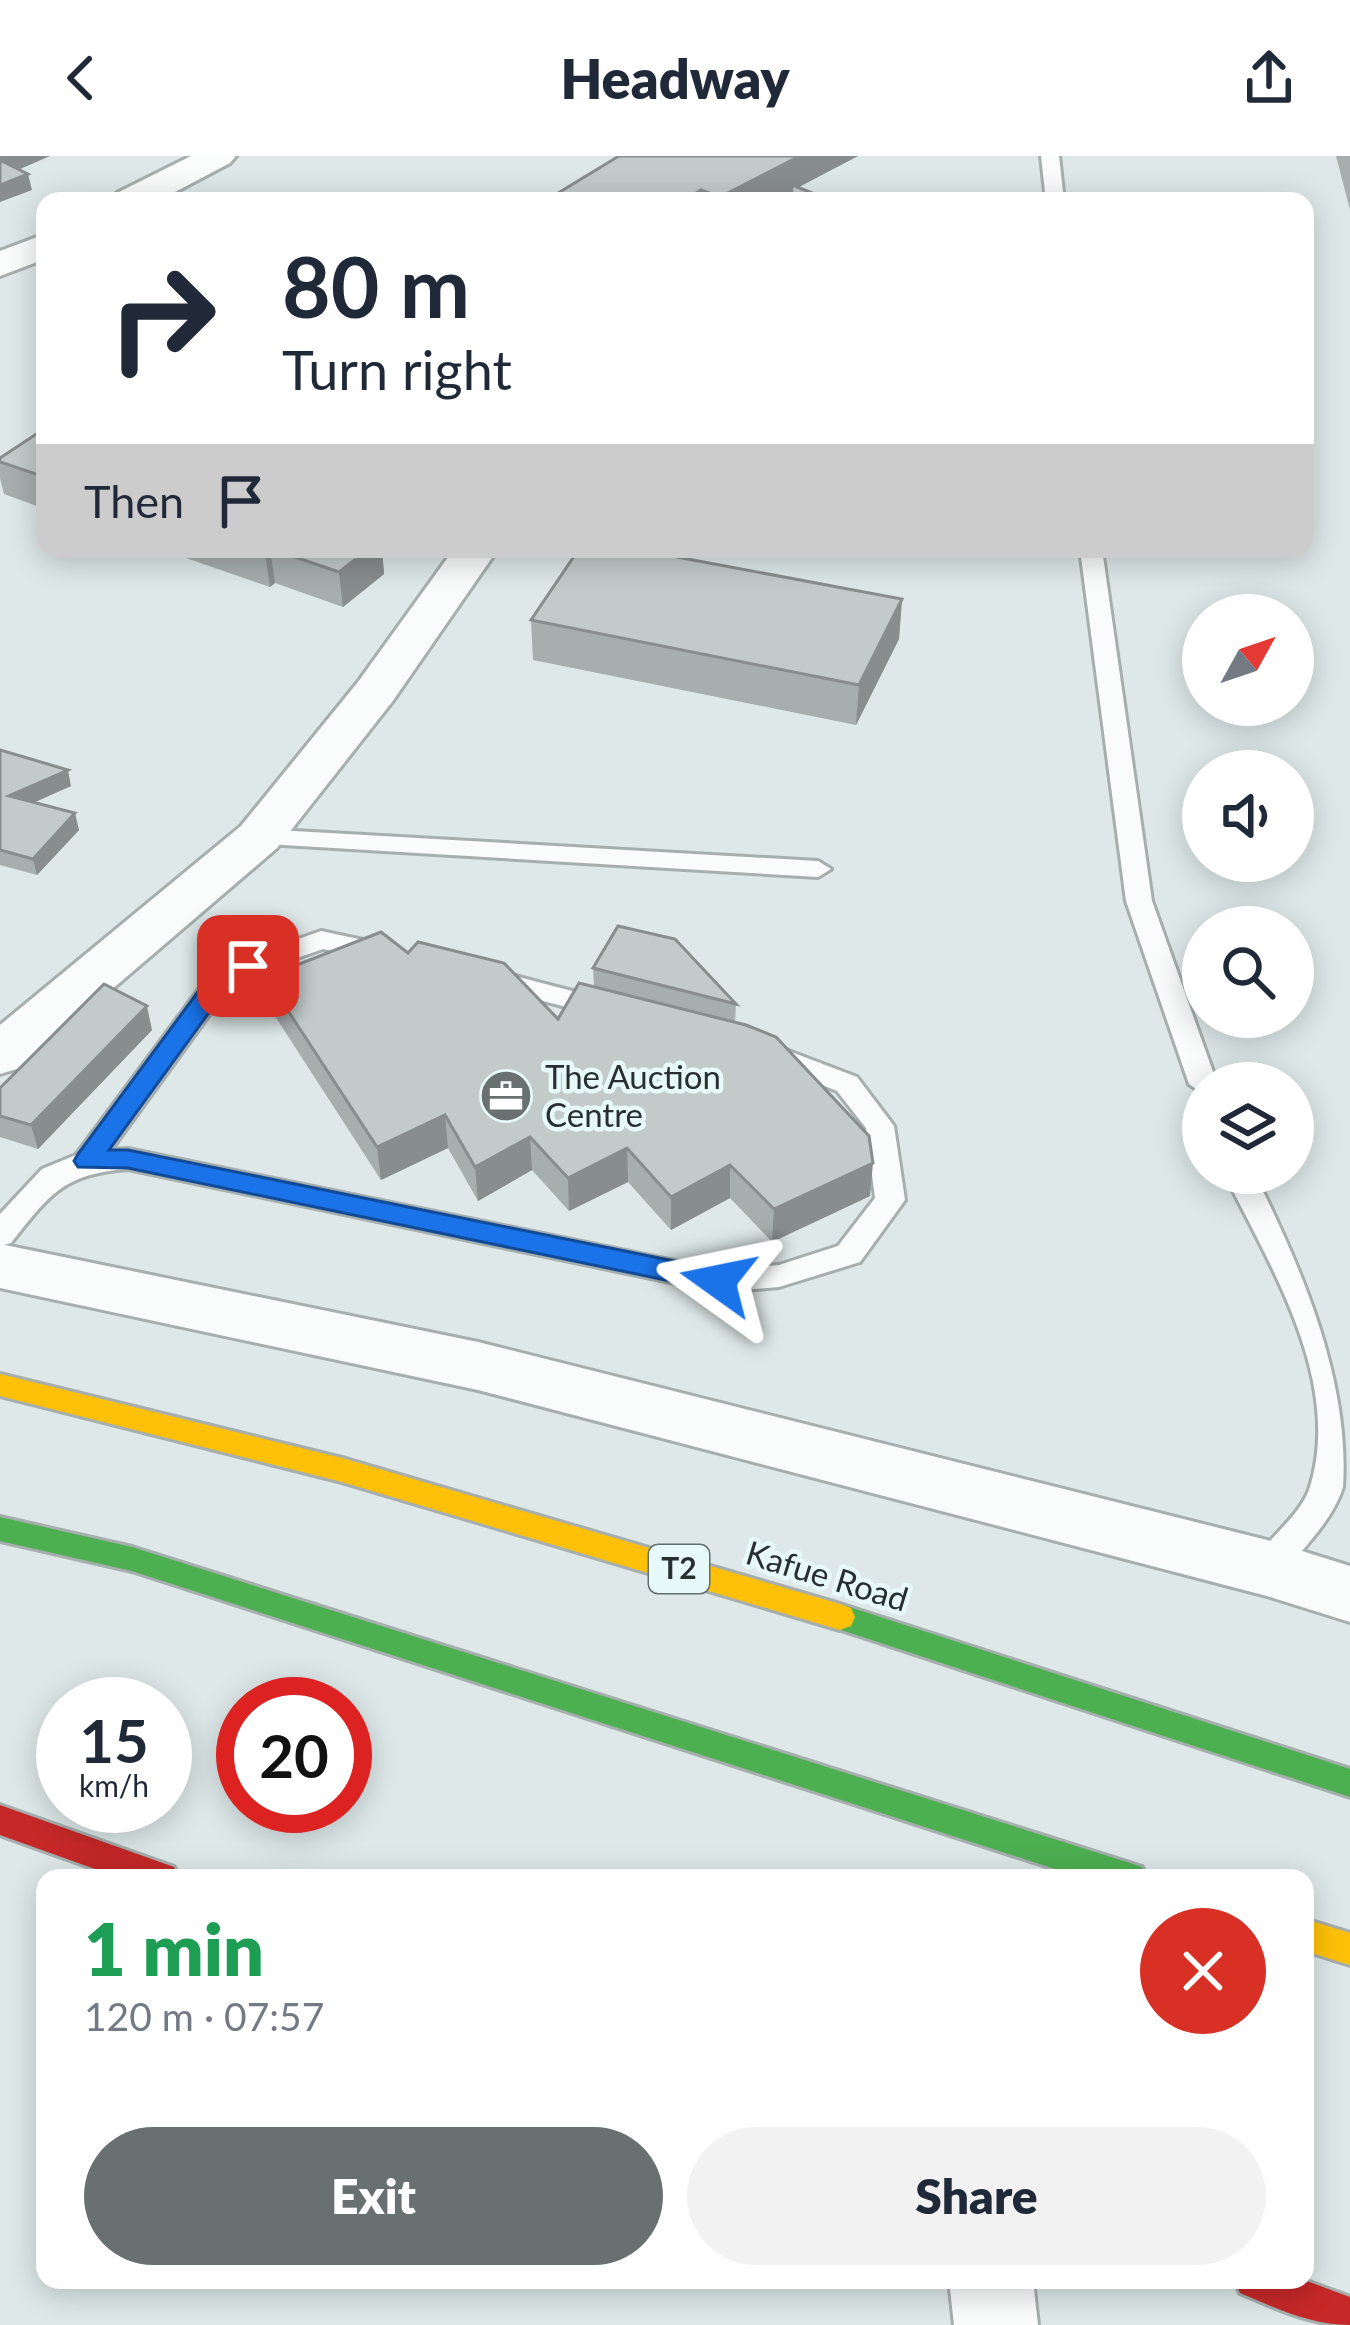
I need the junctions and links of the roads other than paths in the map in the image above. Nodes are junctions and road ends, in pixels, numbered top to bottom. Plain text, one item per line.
1 (218, 156) edge
2 (1050, 156) edge
3 (148, 192) edge
4 (1054, 192) edge
5 (36, 249) edge
6 (0, 265) edge
7 (470, 558) edge
8 (1092, 558) edge
9 (260, 837) junction
10 (818, 868) dead end
11 (408, 958) edge
12 (454, 970) edge
13 (639, 1017) edge
14 (731, 1041) edge
15 (0, 1055) edge
16 (1195, 1062) edge
17 (87, 1161) junction
18 (1250, 1194) edge
19 (0, 1235) edge
20 (0, 1267) edge
21 (0, 1384) edge
22 (0, 1529) edge
23 (1267, 1568) junction
24 (1350, 1594) edge
25 (1350, 1783) edge
26 (0, 1820) edge
27 (137, 1869) edge
28 (1102, 1869) edge
29 (1314, 1938) edge
30 (1350, 1949) edge
31 (992, 2289) edge
32 (1277, 2289) edge
33 (1350, 2316) edge
34 (996, 2325) edge

1 - 3 street
2 - 4 lane
5 - 6 street
7 - 9 street
8 - 16 lane
9 - 10 lane
9 - 15 street
11 - 17 lane
12 - 13 lane
14 - 17 lane
17 - 19 lane
18 - 23 lane
20 - 23 street
21 - 25 main road, Kafue Road / T2
22 - 28 main road
23 - 24 street
26 - 27 main road
29 - 30 main road
31 - 34 street
32 - 33 main road

